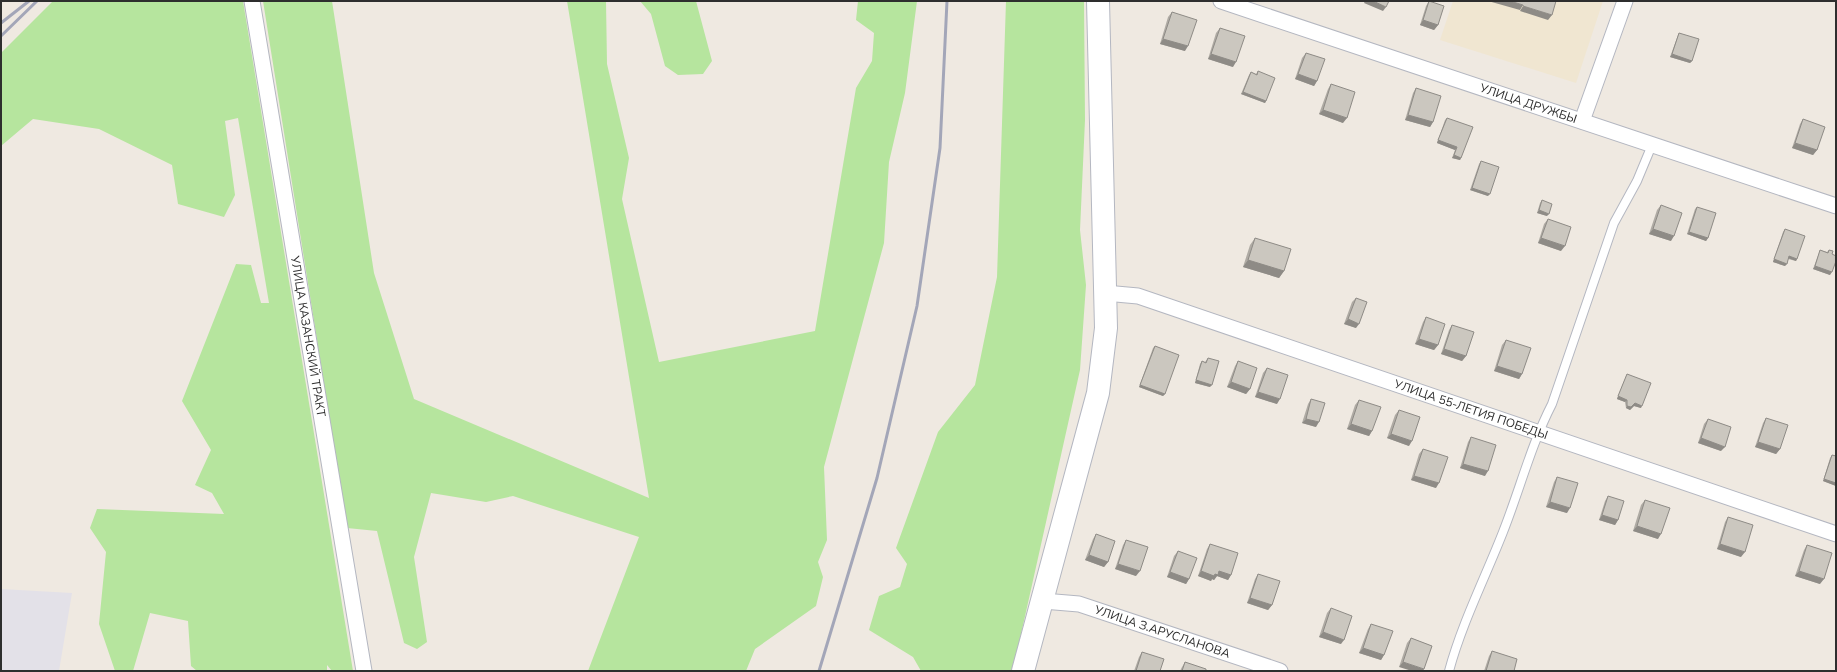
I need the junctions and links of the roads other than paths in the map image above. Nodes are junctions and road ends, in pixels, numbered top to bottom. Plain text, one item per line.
1 (252, 1) edge
2 (1098, 1) edge
3 (1221, 1) edge
4 (1625, 1) edge
5 (1582, 121) junction
6 (1652, 145) junction
7 (1836, 206) edge
8 (1105, 293) junction
9 (1538, 432) junction
10 (1836, 534) edge
11 (1043, 601) junction
12 (364, 671) edge
13 (1023, 671) edge
14 (1280, 671) edge
15 (1449, 671) edge

1 - 12 street, УЛИЦА КАЗАНСКИЙ ТРАКТ
2 - 8 street
3 - 5 street, УЛИЦА ДРУЖБЫ
4 - 5 street
5 - 6 street, УЛИЦА ДРУЖБЫ
6 - 7 street, УЛИЦА ДРУЖБЫ
6 - 9 lane
8 - 9 street, УЛИЦА 55-ЛЕТИЯ ПОБЕДЫ
8 - 11 street
9 - 10 street, УЛИЦА 55-ЛЕТИЯ ПОБЕДЫ
9 - 15 lane
11 - 13 street
11 - 14 street, УЛИЦА З.АРУСЛАНОВА

